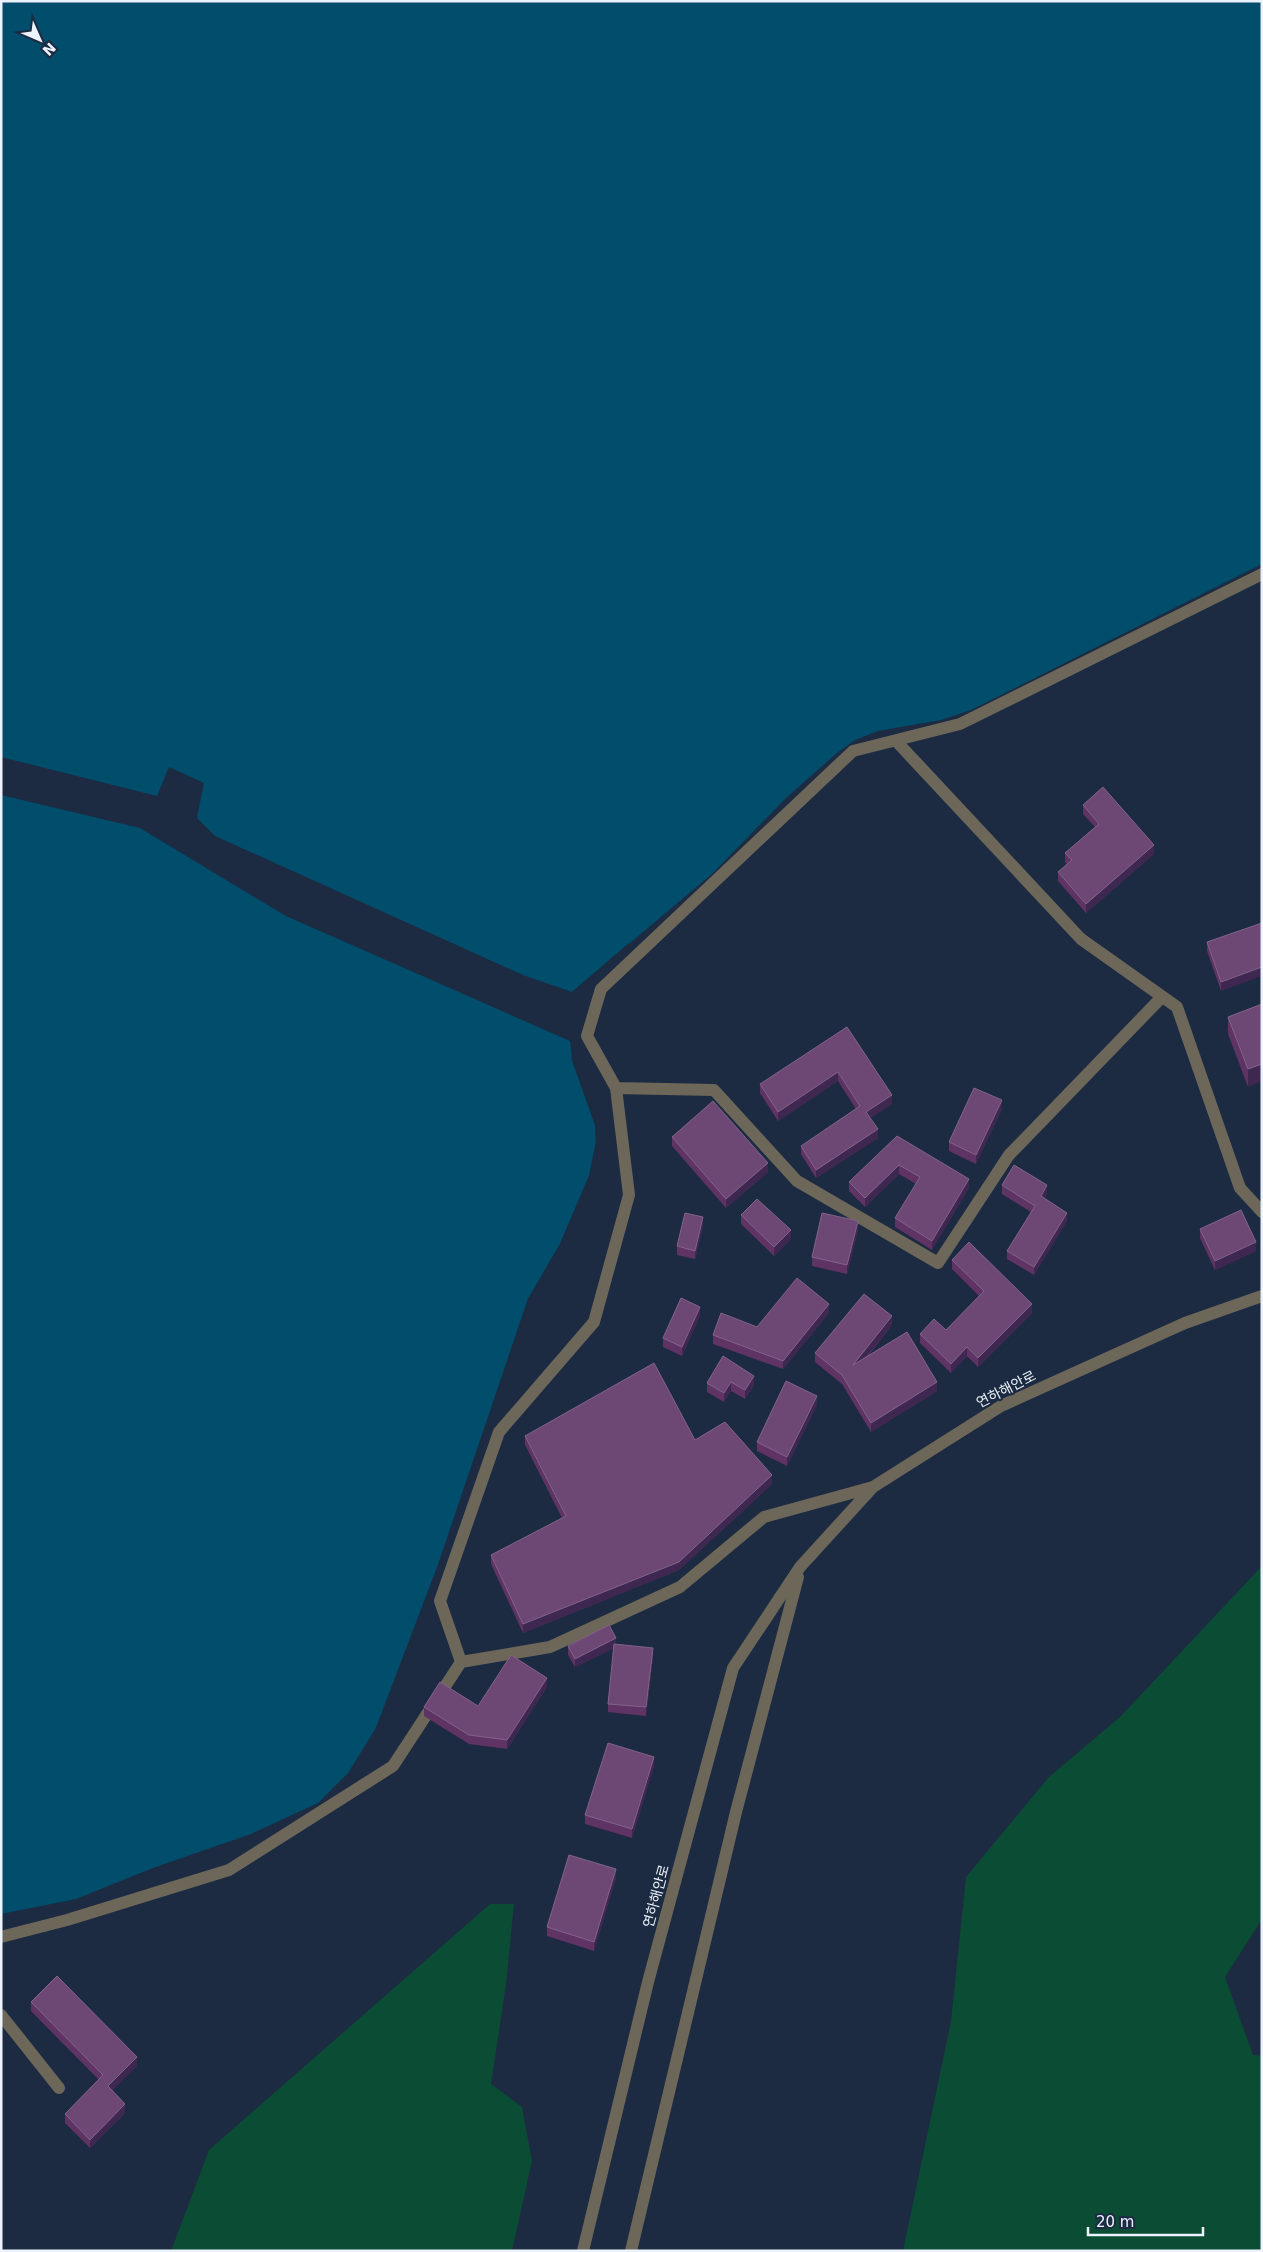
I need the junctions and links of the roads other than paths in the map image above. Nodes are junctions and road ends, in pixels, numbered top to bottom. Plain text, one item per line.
1 (1262, 574) edge
2 (897, 742) junction
3 (1161, 998) junction
4 (616, 1088) junction
5 (1262, 1212) edge
6 (1262, 1296) edge
7 (873, 1486) junction
8 (800, 1567) junction
9 (461, 1662) junction
10 (67, 1920) junction
11 (1, 1928) edge
12 (1, 1937) edge
13 (1, 2015) edge
14 (59, 2088) dead end
15 (583, 2251) edge
16 (631, 2251) edge

1 - 2 street
2 - 3 street
2 - 4 street
3 - 4 street
3 - 5 street
4 - 9 street
6 - 7 street, 연하해안로
7 - 8 street, 연하해안로
7 - 9 street
8 - 15 street, 연하해안로
8 - 16 street, 연하해안로
9 - 10 street
10 - 11 street
10 - 12 street
13 - 14 street

